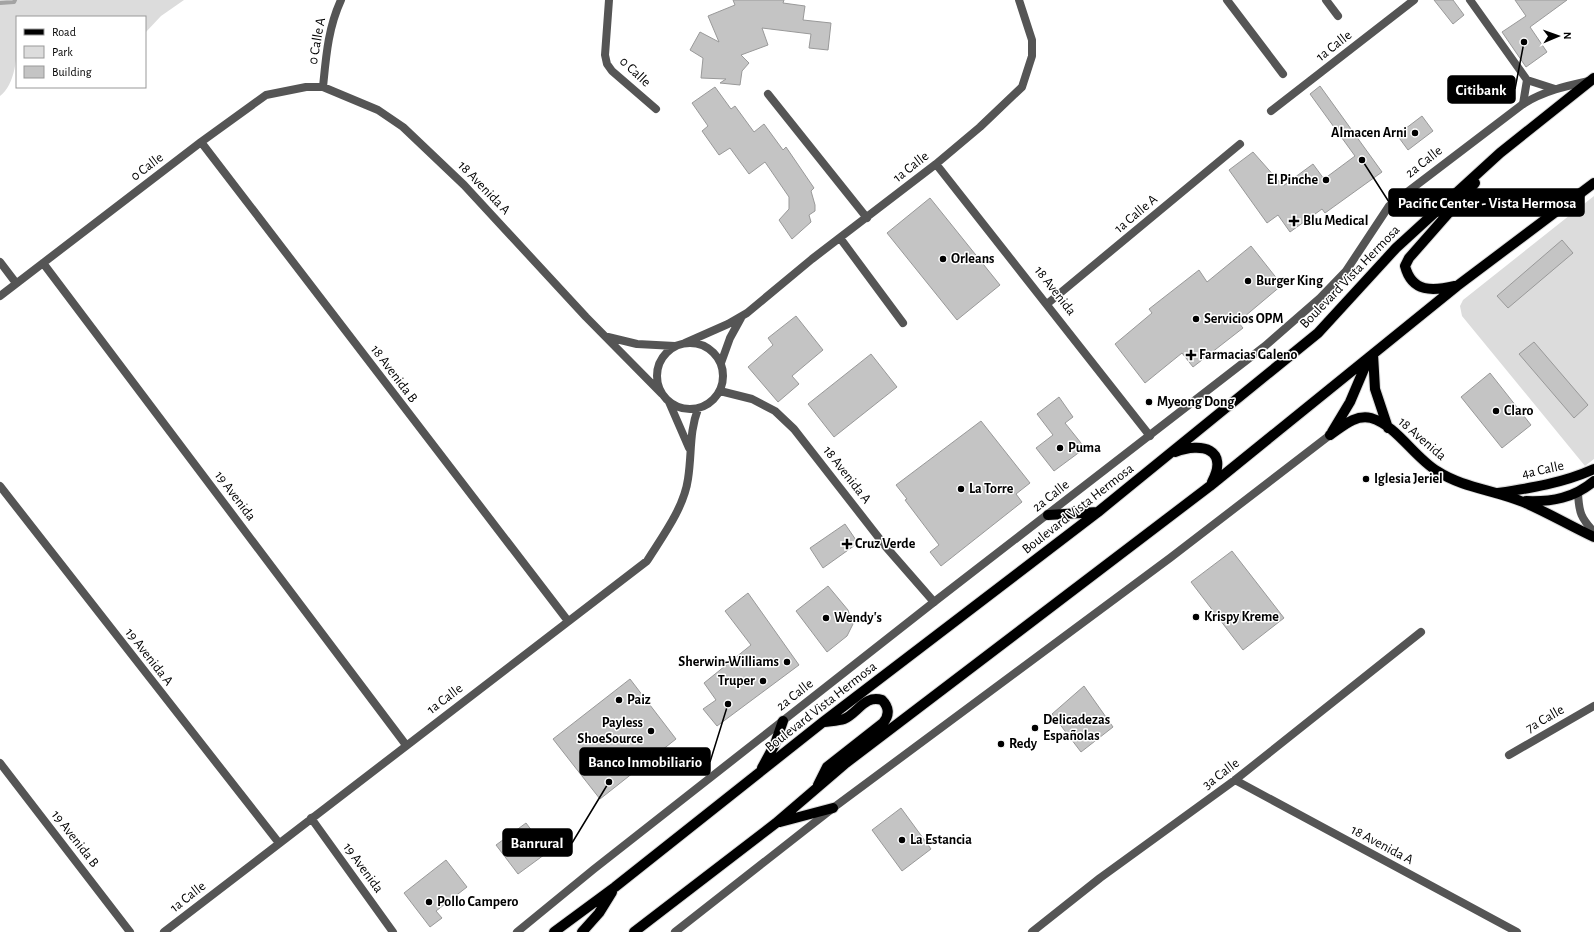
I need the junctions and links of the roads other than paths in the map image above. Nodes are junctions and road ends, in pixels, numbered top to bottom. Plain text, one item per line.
1 (341, 0) edge
2 (609, 0) edge
3 (1019, 0) edge
4 (1227, 0) edge
5 (1326, 0) edge
6 (1414, 0) edge
7 (1470, 0) edge
8 (1338, 16) dead end
9 (1283, 74) dead end
10 (1528, 80) junction
11 (1592, 80) edge
12 (322, 87) junction
13 (1555, 89) junction
14 (768, 94) dead end
15 (1523, 104) junction
16 (656, 109) dead end
17 (1271, 111) dead end
18 (201, 142) junction
19 (1240, 144) dead end
20 (1500, 153) junction
21 (936, 164) junction
22 (1594, 183) edge
23 (867, 218) junction
24 (840, 238) junction
25 (0, 262) edge
26 (43, 263) junction
27 (16, 283) junction
28 (1457, 286) junction
29 (0, 296) edge
30 (1047, 304) junction
31 (741, 318) junction
32 (903, 323) dead end
33 (605, 336) junction
34 (685, 343) junction
35 (675, 346) junction
36 (1371, 357) junction
37 (721, 363) junction
38 (720, 391) junction
39 (662, 394) junction
40 (669, 402) junction
41 (698, 409) junction
42 (1388, 428) junction
43 (1330, 435) junction
44 (1150, 436) junction
45 (690, 451) junction
46 (1168, 455) junction
47 (1594, 470) edge
48 (1594, 481) edge
49 (0, 486) edge
50 (1210, 486) junction
51 (1496, 493) junction
52 (1578, 493) junction
53 (1522, 501) junction
54 (1098, 512) junction
55 (1048, 515) junction
56 (1594, 532) edge
57 (1594, 537) edge
58 (934, 602) junction
59 (568, 621) junction
60 (1422, 632) dead end
61 (1594, 706) edge
62 (783, 721) junction
63 (823, 722) junction
64 (406, 745) junction
65 (1509, 755) dead end
66 (0, 763) edge
67 (757, 775) junction
68 (1235, 780) junction
69 (816, 788) junction
70 (833, 808) junction
71 (311, 818) junction
72 (776, 823) junction
73 (279, 843) junction
74 (615, 887) junction
75 (130, 932) edge
76 (164, 932) edge
77 (393, 932) edge
78 (517, 932) edge
79 (554, 932) edge
80 (582, 932) edge
81 (634, 932) edge
82 (676, 932) edge
83 (1032, 932) edge
84 (1517, 932) edge

1 - 12 street, 0 Calle A
2 - 16 street, 0 Calle
3 - 21 street, 1a Calle
4 - 9 street
5 - 8 street
6 - 17 street, 1a Calle
7 - 10 street
10 - 13 street
10 - 15 street
11 - 13 street, 2a Calle
11 - 20 main road, Boulevard Vista Hermosa
12 - 18 street, 0 Calle
12 - 33 street, 18 Avenida A
13 - 15 street, 2a Calle
14 - 23 street
15 - 44 street, 2a Calle
18 - 26 street, 0 Calle
18 - 59 street, 18 Avenida B
19 - 30 street, 1a Calle A
20 - 28 main road
20 - 46 main road, Boulevard Vista Hermosa
21 - 23 street, 1a Calle
21 - 30 street, 18 Avenida
22 - 28 main road
23 - 24 street, 1a Calle
24 - 31 street, 1a Calle
24 - 32 street
25 - 27 street
26 - 27 street, 0 Calle
26 - 64 street, 19 Avenida
27 - 29 street, 0 Calle
28 - 36 main road
30 - 44 street, 18 Avenida
31 - 34 street, 1a Calle
31 - 37 street, 1a Calle
33 - 35 street
33 - 39 street, 18 Avenida A
34 - 35 street
34 - 37 street
35 - 39 street
36 - 42 main road
36 - 43 main road
36 - 50 main road
37 - 38 street
38 - 41 street
38 - 58 street, 18 Avenida A
39 - 40 street
40 - 41 street
40 - 45 street, 1a Calle
41 - 45 street, 1a Calle
42 - 43 main road, 18 Avenida
42 - 51 main road, 18 Avenida
43 - 70 street
44 - 55 street, 2a Calle
45 - 59 street, 1a Calle
46 - 50 main road
46 - 54 main road, Boulevard Vista Hermosa
47 - 51 main road, 4a Calle
47 - 52 main road
48 - 52 main road, 4a Calle
49 - 73 street, 19 Avenida A
50 - 69 main road
51 - 53 main road, 18 Avenida
52 - 53 main road, 4a Calle
52 - 56 street
53 - 57 main road
54 - 55 main road
54 - 63 main road, Boulevard Vista Hermosa
55 - 58 street, 2a Calle
58 - 62 street, 2a Calle
59 - 64 street, 1a Calle
60 - 68 street, 3a Calle
61 - 65 street, 7a Calle
62 - 67 main road
62 - 78 street, 2a Calle
63 - 67 main road, Boulevard Vista Hermosa
63 - 69 main road
64 - 71 street, 1a Calle
66 - 75 street, 19 Avenida B
67 - 74 main road, Boulevard Vista Hermosa
68 - 83 street, 3a Calle
68 - 84 street, 18 Avenida A
69 - 72 main road
70 - 72 main road
70 - 82 street
71 - 73 street, 1a Calle
71 - 77 street, 19 Avenida
72 - 81 main road
73 - 76 street, 1a Calle
74 - 79 main road, Boulevard Vista Hermosa
74 - 80 main road

